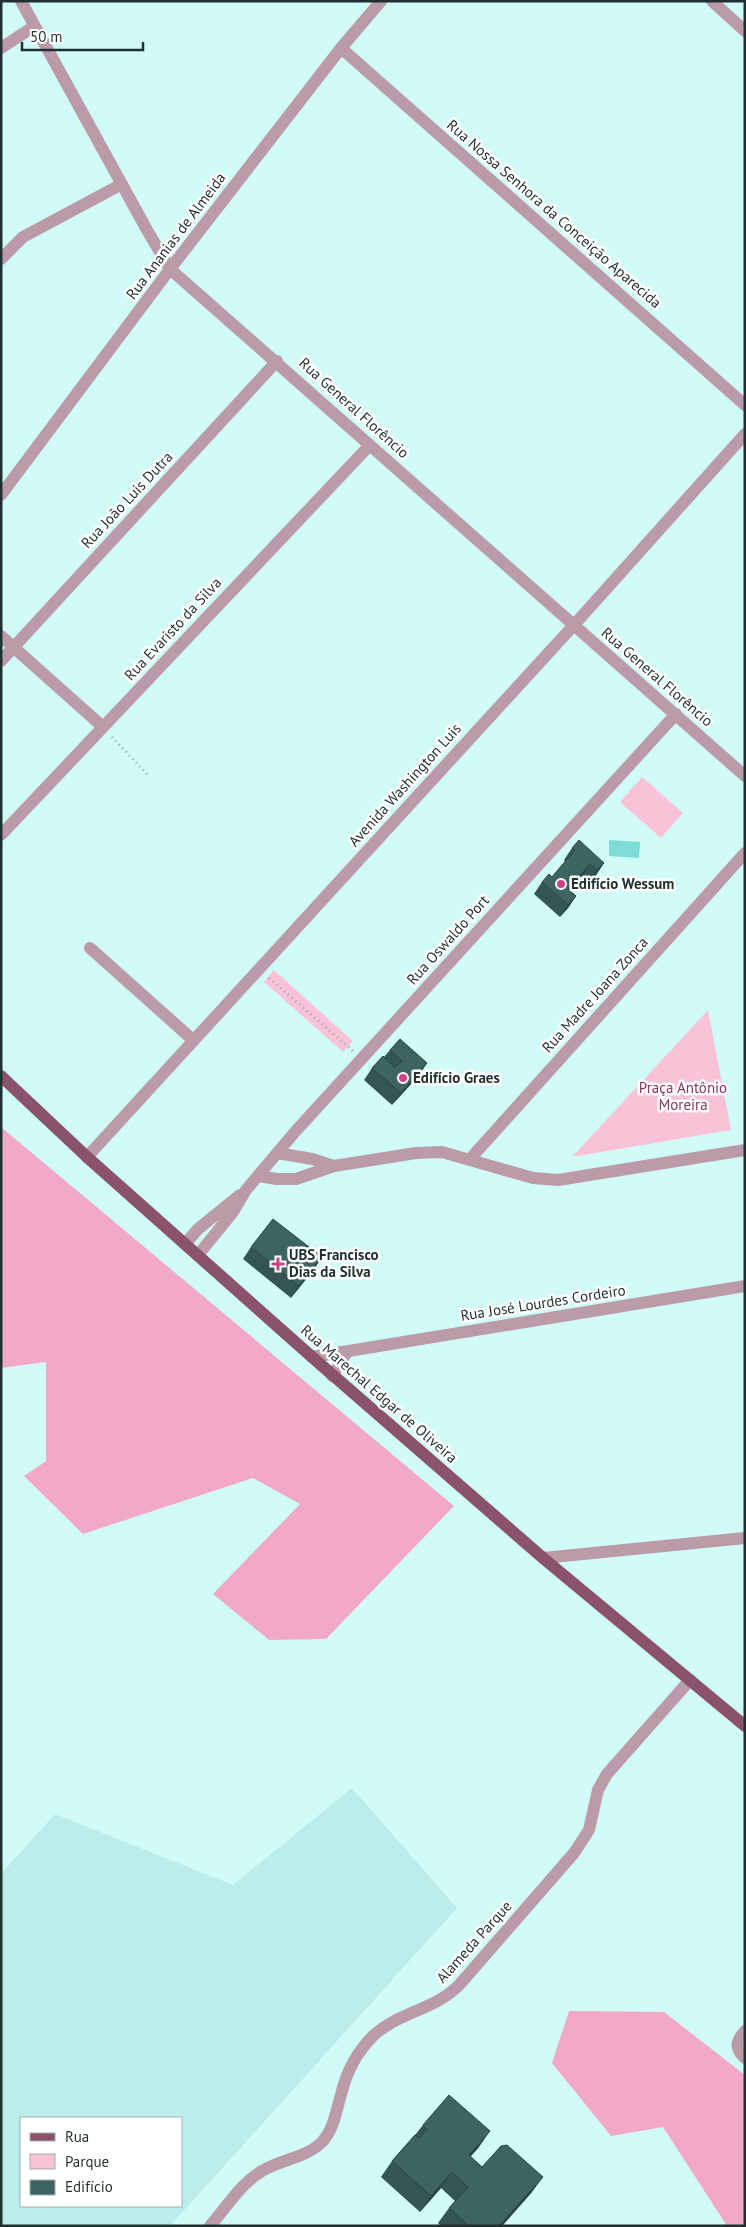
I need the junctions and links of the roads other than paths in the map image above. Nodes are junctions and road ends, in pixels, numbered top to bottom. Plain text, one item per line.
1 (21, 1) edge
2 (381, 1) edge
3 (712, 1) edge
4 (743, 25) edge
5 (34, 27) junction
6 (1, 48) edge
7 (341, 48) junction
8 (122, 184) junction
9 (1, 259) edge
10 (170, 269) junction
11 (277, 361) junction
12 (745, 405) edge
13 (745, 434) edge
14 (369, 446) junction
15 (1, 494) edge
16 (574, 625) junction
17 (1, 636) edge
18 (14, 647) junction
19 (1, 661) edge
20 (676, 714) junction
21 (103, 727) junction
22 (745, 776) edge
23 (1, 835) edge
24 (745, 854) edge
25 (90, 948) dead end
26 (193, 1040) junction
27 (1, 1076) edge
28 (745, 1150) edge
29 (277, 1153) junction
30 (87, 1157) junction
31 (470, 1159) junction
32 (334, 1166) junction
33 (258, 1176) junction
34 (246, 1190) junction
35 (185, 1244) junction
36 (198, 1255) junction
37 (745, 1286) edge
38 (347, 1352) junction
39 (312, 1357) junction
40 (332, 1376) junction
41 (745, 1538) edge
42 (543, 1558) junction
43 (690, 1680) junction
44 (745, 1726) edge
45 (745, 2031) edge
46 (745, 2058) edge
47 (210, 2226) edge

1 - 5 street, Rua General Florêncio
2 - 7 street, Rua Ananias de Almeida
3 - 4 street
5 - 6 street
5 - 8 street, Rua General Florêncio
7 - 10 street, Rua Ananias de Almeida
7 - 12 street, Rua Nossa Senhora da Conceição Aparecida
8 - 9 street
8 - 10 street, Rua General Florêncio
10 - 11 street, Rua General Florêncio
10 - 15 street, Rua Ananias de Almeida
11 - 14 street, Rua General Florêncio
11 - 18 street, Rua João Luis Dutra
13 - 16 street, Avenida Washington Luis
14 - 16 street, Rua General Florêncio
14 - 21 street, Rua Evaristo da Silva
16 - 20 street, Rua General Florêncio
16 - 26 street, Avenida Washington Luis
17 - 18 street
18 - 19 street, Rua João Luis Dutra
18 - 21 street
20 - 22 street, Rua General Florêncio
20 - 29 street, Rua Oswaldo Port
21 - 23 street, Rua Evaristo da Silva
24 - 31 street, Rua Madre Joana Zonca
25 - 26 street
26 - 30 street, Avenida Washington Luis
27 - 30 main road, Rua Marechal Edgar de Oliveira
28 - 31 street
29 - 32 street
29 - 33 street, Rua Oswaldo Port
30 - 35 main road, Rua Marechal Edgar de Oliveira
31 - 32 street
32 - 33 street
33 - 34 street, Rua Oswaldo Port
34 - 35 street, Rua Oswaldo Port
34 - 36 street, Rua Oswaldo Port
35 - 36 main road, Rua Marechal Edgar de Oliveira
36 - 39 main road, Rua Marechal Edgar de Oliveira
37 - 38 street, Rua José Lourdes Cordeiro
38 - 39 street, Rua José Lourdes Cordeiro
38 - 40 street
39 - 40 main road, Rua Marechal Edgar de Oliveira
40 - 42 main road, Rua Marechal Edgar de Oliveira
41 - 42 street
42 - 43 main road, Rua Marechal Edgar de Oliveira
43 - 44 main road, Rua Marechal Edgar de Oliveira
43 - 47 street, Alameda Parque
45 - 46 street

